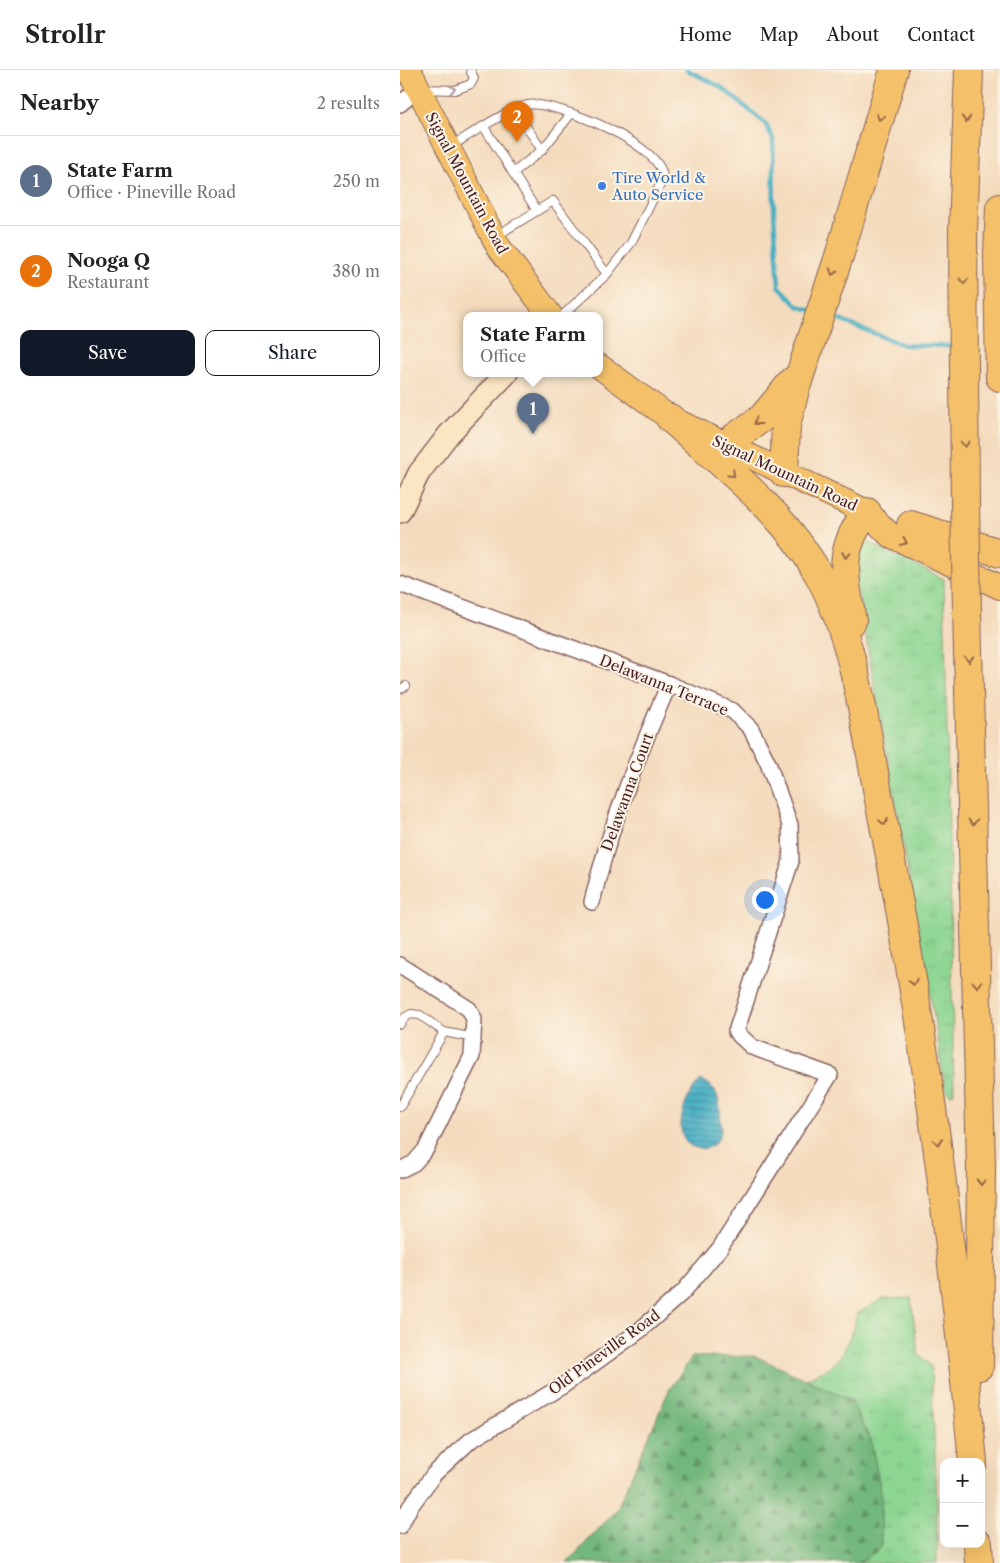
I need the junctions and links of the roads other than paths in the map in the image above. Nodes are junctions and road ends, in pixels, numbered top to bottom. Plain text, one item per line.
1 (894, 70) edge
2 (970, 70) edge
3 (471, 72) dead end
4 (409, 83) edge
5 (400, 104) edge
6 (515, 110) junction
7 (570, 114) junction
8 (484, 127) junction
9 (447, 148) junction
10 (542, 150) junction
11 (513, 173) junction
12 (1000, 208) edge
13 (537, 211) junction
14 (493, 238) junction
15 (607, 274) junction
16 (548, 312) edge
17 (566, 312) edge
18 (603, 369) edge
19 (800, 372) junction
20 (1000, 376) edge
21 (503, 377) edge
22 (670, 418) junction
23 (724, 445) junction
24 (784, 473) junction
25 (400, 512) edge
26 (867, 512) junction
27 (911, 525) junction
28 (1000, 553) edge
29 (1000, 566) edge
30 (400, 584) edge
31 (1000, 587) edge
32 (670, 684) junction
33 (878, 794) junction
34 (592, 902) dead end
35 (400, 965) edge
36 (400, 1024) edge
37 (444, 1032) junction
38 (474, 1038) junction
39 (830, 1075) joint
40 (400, 1107) edge
41 (400, 1170) edge
42 (973, 1458) edge
43 (978, 1458) edge
44 (400, 1526) edge
45 (978, 1548) edge
46 (979, 1563) edge

1 -> 19 highway
2 -> 43 highway, bridge
4 -> 3 lane
4 - 5 street
4 - 9 main road, Signal Mountain Road
6 - 7 lane
6 - 8 lane
6 - 10 lane
7 - 10 lane
7 - 15 lane
8 - 9 lane
8 - 11 lane
9 - 14 main road, Signal Mountain Road
10 - 11 lane
11 - 13 lane
12 - 20 highway
13 - 14 lane
13 - 15 lane
14 - 16 main road, Signal Mountain Road
15 - 17 lane
18 - 22 main road, Signal Mountain Road
19 -> 23 highway
19 - 24 highway
21 - 25 main road
22 - 23 main road, Signal Mountain Road
22 -> 33 highway
23 - 24 main road, Signal Mountain Road
24 - 26 main road, Signal Mountain Road
26 - 27 main road
26 -> 31 main road, Signal Mountain Road
26 -> 33 highway
27 - 28 highway
27 - 29 main road
30 - 32 street, Delawanna Terrace
32 - 34 street, Delawanna Court
32 - 39 street, Delawanna Terrace
33 -> 42 highway
35 - 38 street
36 - 37 lane
37 - 38 lane
37 - 40 lane
38 - 41 street
39 - 44 street, Old Pineville Road
45 - 46 highway

